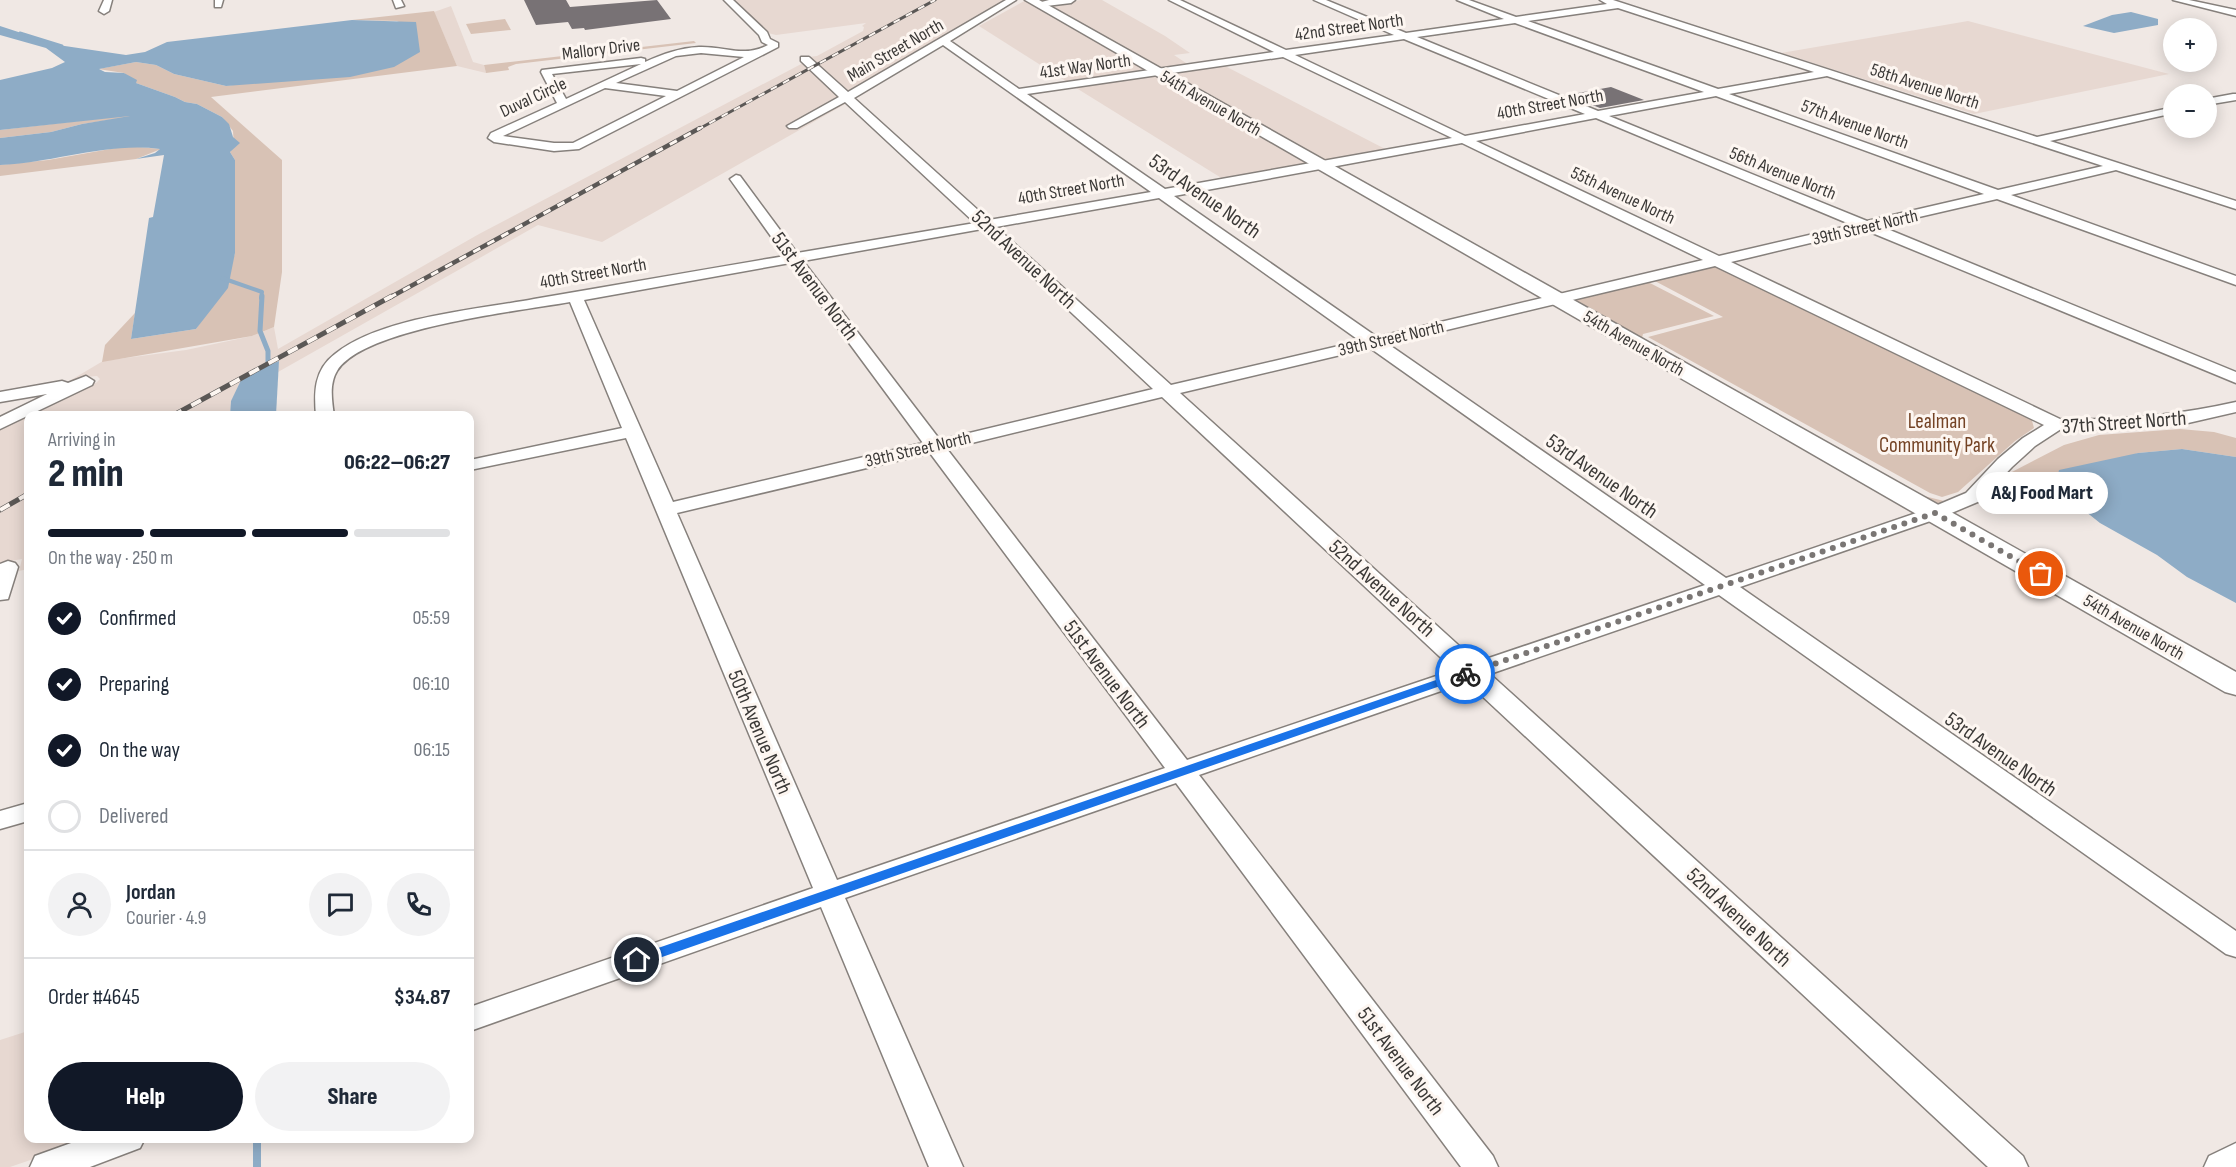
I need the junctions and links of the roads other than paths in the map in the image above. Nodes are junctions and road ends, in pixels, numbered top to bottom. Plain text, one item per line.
1 (108, 0) edge
2 (728, 0) edge
3 (1012, 0) edge
4 (1071, 0) edge
5 (1173, 0) edge
6 (1318, 0) edge
7 (1461, 0) edge
8 (1604, 0) edge
9 (2177, 0) edge
10 (1035, 2) edge
11 (1618, 5) junction
12 (104, 11) dead end
13 (2236, 13) edge
14 (1515, 20) junction
15 (1403, 36) junction
16 (944, 41) junction
17 (1284, 53) junction
18 (756, 55) junction
19 (660, 59) junction
20 (805, 59) dead end
21 (1156, 72) junction
22 (1829, 72) junction
23 (603, 85) junction
24 (1019, 92) junction
25 (1716, 93) junction
26 (680, 94) junction
27 (2233, 97) dead end
28 (847, 98) junction
29 (2217, 100) edge
30 (563, 104) junction
31 (2163, 112) edge
32 (1596, 116) junction
33 (793, 126) dead end
34 (1465, 139) junction
35 (2036, 140) junction
36 (1320, 166) junction
37 (2118, 166) junction
38 (736, 179) dead end
39 (2226, 190) dead end
40 (1162, 193) junction
41 (2206, 195) junction
42 (2000, 196) junction
43 (2236, 205) edge
44 (985, 224) junction
45 (1867, 227) junction
46 (792, 257) junction
47 (1720, 261) junction
48 (2236, 281) edge
49 (575, 296) junction
50 (1557, 300) junction
51 (1372, 342) junction
52 (2236, 378) edge
53 (1166, 390) junction
54 (0, 397) edge
55 (2236, 407) edge
56 (26, 411) edge
57 (325, 411) edge
58 (24, 412) edge
59 (0, 424) edge
60 (2057, 424) junction
61 (632, 430) junction
62 (934, 445) junction
63 (474, 464) edge
64 (665, 510) junction
65 (1935, 513) junction
66 (8, 567) dead end
67 (1720, 586) junction
68 (0, 594) edge
69 (1473, 671) junction
70 (2236, 685) edge
71 (1182, 772) junction
72 (24, 813) edge
73 (0, 820) edge
74 (829, 893) junction
75 (2236, 946) edge
76 (474, 1018) edge
77 (115, 1143) edge
78 (2236, 1158) edge
79 (47, 1167) edge
80 (946, 1167) edge
81 (1480, 1167) edge
82 (2010, 1167) edge
83 (2221, 1167) edge

1 - 12 street
2 - 18 street, Duval Circle
3 - 16 street, Main Street North
4 - 10 street
5 - 17 street, 55th Avenue North
6 - 15 street, 56th Avenue North
7 - 14 street, 57th Avenue North
8 - 11 street, 58th Avenue North
9 - 13 street
10 - 21 main road, 54th Avenue North
11 - 14 street, 42nd Street North
11 - 22 street, 58th Avenue North
14 - 15 street, 42nd Street North
14 - 25 street, 57th Avenue North
15 - 17 street, 42nd Street North
15 - 32 street, 56th Avenue North
16 - 24 street, 53rd Avenue North
16 - 28 street, Main Street North
17 - 21 street, 42nd Street North
17 - 34 street, 55th Avenue North
18 - 19 street, Duval Circle
18 - 26 street, Duval Circle
19 - 23 street, Duval Circle
19 - 30 street, Mallory Drive
20 - 28 street, 52nd Avenue North
21 - 24 street, 41st Way North
21 - 36 main road, 54th Avenue North
22 - 25 street, 40th Street North
22 - 35 street, 58th Avenue North
23 - 26 street
23 - 30 street, Duval Circle
24 - 40 street, 53rd Avenue North
25 - 32 street, 40th Street North
25 - 42 street, 57th Avenue North
26 - 30 street, Duval Circle
27 - 29 street
28 - 33 street, Main Street North
28 - 44 street, 52nd Avenue North
31 - 35 street
32 - 34 street, 40th Street North
32 - 45 street, 56th Avenue North
34 - 36 street, 40th Street North
34 - 47 street, 55th Avenue North
35 - 37 street, 58th Avenue North
36 - 40 street, 40th Street North
36 - 50 main road, 54th Avenue North
37 - 41 street, 58th Avenue North
37 - 42 street, 39th Street North
38 - 46 street, 51st Avenue North
39 - 41 street
40 - 44 street, 40th Street North
40 - 51 street, 53rd Avenue North
41 - 43 street, 58th Avenue North
42 - 45 street, 39th Street North
42 - 48 street, 57th Avenue North
44 - 46 street, 40th Street North
44 - 53 street, 52nd Avenue North
45 - 47 street, 39th Street North
45 - 52 street, 56th Avenue North
46 - 49 street, 40th Street North
46 - 62 street, 51st Avenue North
47 - 50 street, 39th Street North
47 - 60 street, 55th Avenue North
49 - 57 street, 40th Street North
49 - 61 street, 50th Avenue North
50 - 51 street, 39th Street North
50 - 65 main road, 54th Avenue North
51 - 53 street, 39th Street North
51 - 67 street, 53rd Avenue North
53 - 62 street, 39th Street North
53 - 69 street, 52nd Avenue North
54 - 56 street
55 - 60 street, 37th Street North
58 - 59 street
60 - 65 street, 37th Street North
61 - 63 street
61 - 64 street, 50th Avenue North
62 - 64 street, 39th Street North
62 - 71 street, 51st Avenue North
64 - 74 street, 50th Avenue North
65 - 67 street, 37th Street North
65 - 70 main road, 54th Avenue North
66 - 68 street
67 - 69 street, 37th Street North
67 - 75 street, 53rd Avenue North
69 - 71 street, 37th Street North
69 - 82 street, 52nd Avenue North
71 - 74 street, 37th Street North
71 - 81 street, 51st Avenue North
72 - 73 street
74 - 76 street, 37th Street North
74 - 80 street, 50th Avenue North
77 - 79 street
78 - 83 street

